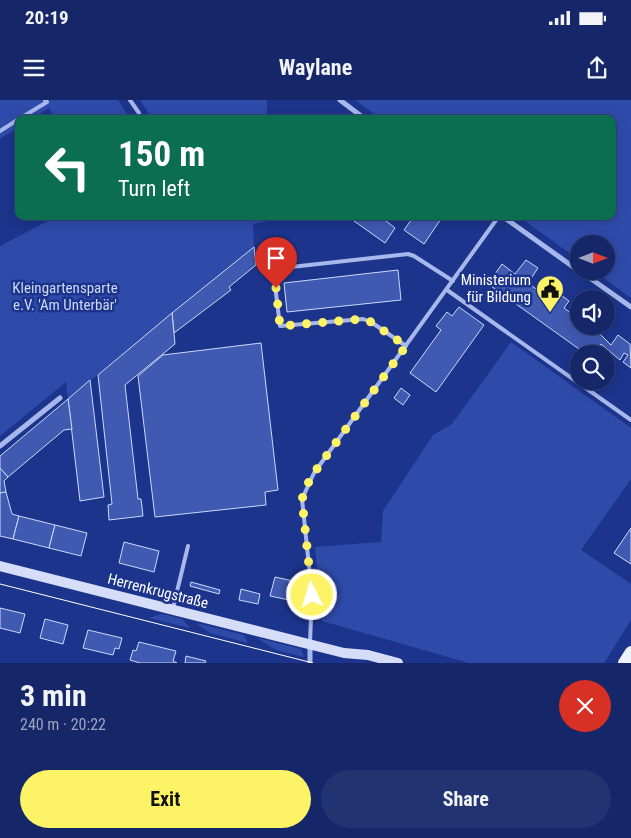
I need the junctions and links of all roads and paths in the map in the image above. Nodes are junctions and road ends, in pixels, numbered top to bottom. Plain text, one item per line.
1 (46, 100) edge
2 (130, 100) edge
3 (340, 100) edge
4 (139, 113) dead end
5 (26, 115) edge
6 (360, 115) edge
7 (15, 122) edge
8 (0, 131) edge
9 (498, 220) edge
10 (507, 220) edge
11 (570, 265) edge
12 (592, 280) edge
13 (453, 281) junction
14 (447, 290) junction
15 (631, 307) edge
16 (406, 346) junction
17 (60, 398) dead end
18 (631, 420) edge
19 (0, 446) edge
20 (188, 546) dead end
21 (0, 566) edge
22 (173, 610) junction
23 (310, 644) junction
24 (631, 652) edge
25 (344, 653) junction
26 (310, 663) edge
27 (364, 663) edge
28 (398, 663) edge
29 (624, 663) edge

1 - 5 lane
2 - 4 lane
3 - 6 street
7 - 8 lane
9 - 13 lane
10 - 11 street
12 - 15 street
13 - 14 lane
13 - 16 lane
14 - 16 lane
14 - 18 lane
16 - 23 lane
17 - 19 street
20 - 22 lane
21 - 22 street, Herrenkrugstraße
22 - 23 street, Herrenkrugstraße
23 - 25 street, Herrenkrugstraße
23 - 26 street
24 - 29 main road
25 - 27 street, Herrenkrugstraße
25 - 28 street, Herrenkrugstraße

